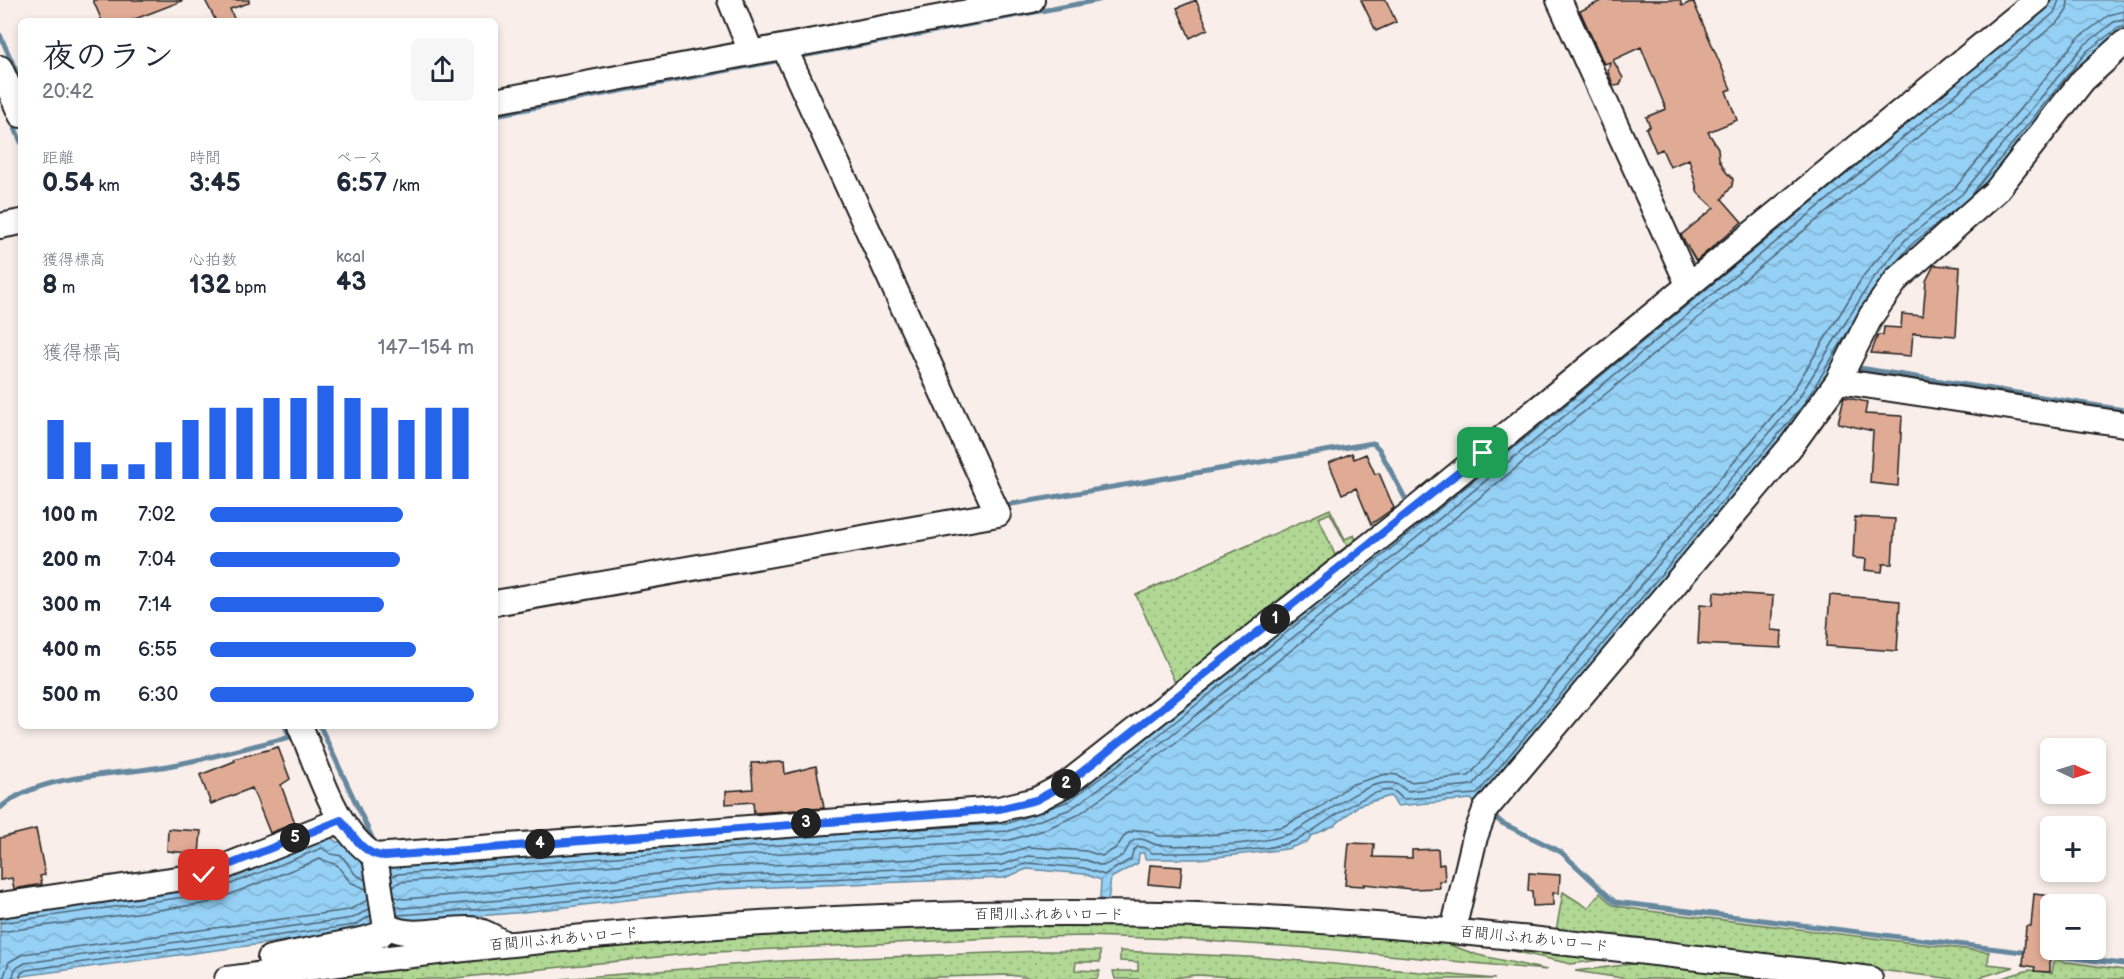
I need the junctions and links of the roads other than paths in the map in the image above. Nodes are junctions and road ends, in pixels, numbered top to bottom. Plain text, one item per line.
1 (730, 0) edge
2 (1032, 0) edge
3 (1559, 0) edge
4 (2037, 0) edge
5 (2124, 44) edge
6 (751, 52) junction
7 (788, 55) junction
8 (0, 68) edge
9 (498, 99) edge
10 (18, 108) edge
11 (18, 223) edge
12 (0, 226) edge
13 (1688, 284) junction
14 (1838, 381) junction
15 (2124, 424) edge
16 (498, 602) edge
17 (301, 729) edge
18 (341, 820) junction
19 (376, 859) junction
20 (0, 904) edge
21 (387, 925) junction
22 (1453, 930) junction
23 (504, 944) junction
24 (237, 978) edge
25 (1870, 979) edge

1 - 6 street
2 - 7 street
3 - 13 street
4 - 13 street
5 - 14 street
6 - 7 street
6 - 9 street
7 - 16 street
8 - 10 street
11 - 12 street
13 - 19 street
14 - 15 street
14 - 22 street
17 - 18 street
18 - 19 street
18 - 20 street
19 - 21 street
21 - 23 street
21 - 24 street
22 - 23 street, 百間川ふれあいロード
22 - 25 street, 百間川ふれあいロード
23 - 24 street, 百間川ふれあいロード

